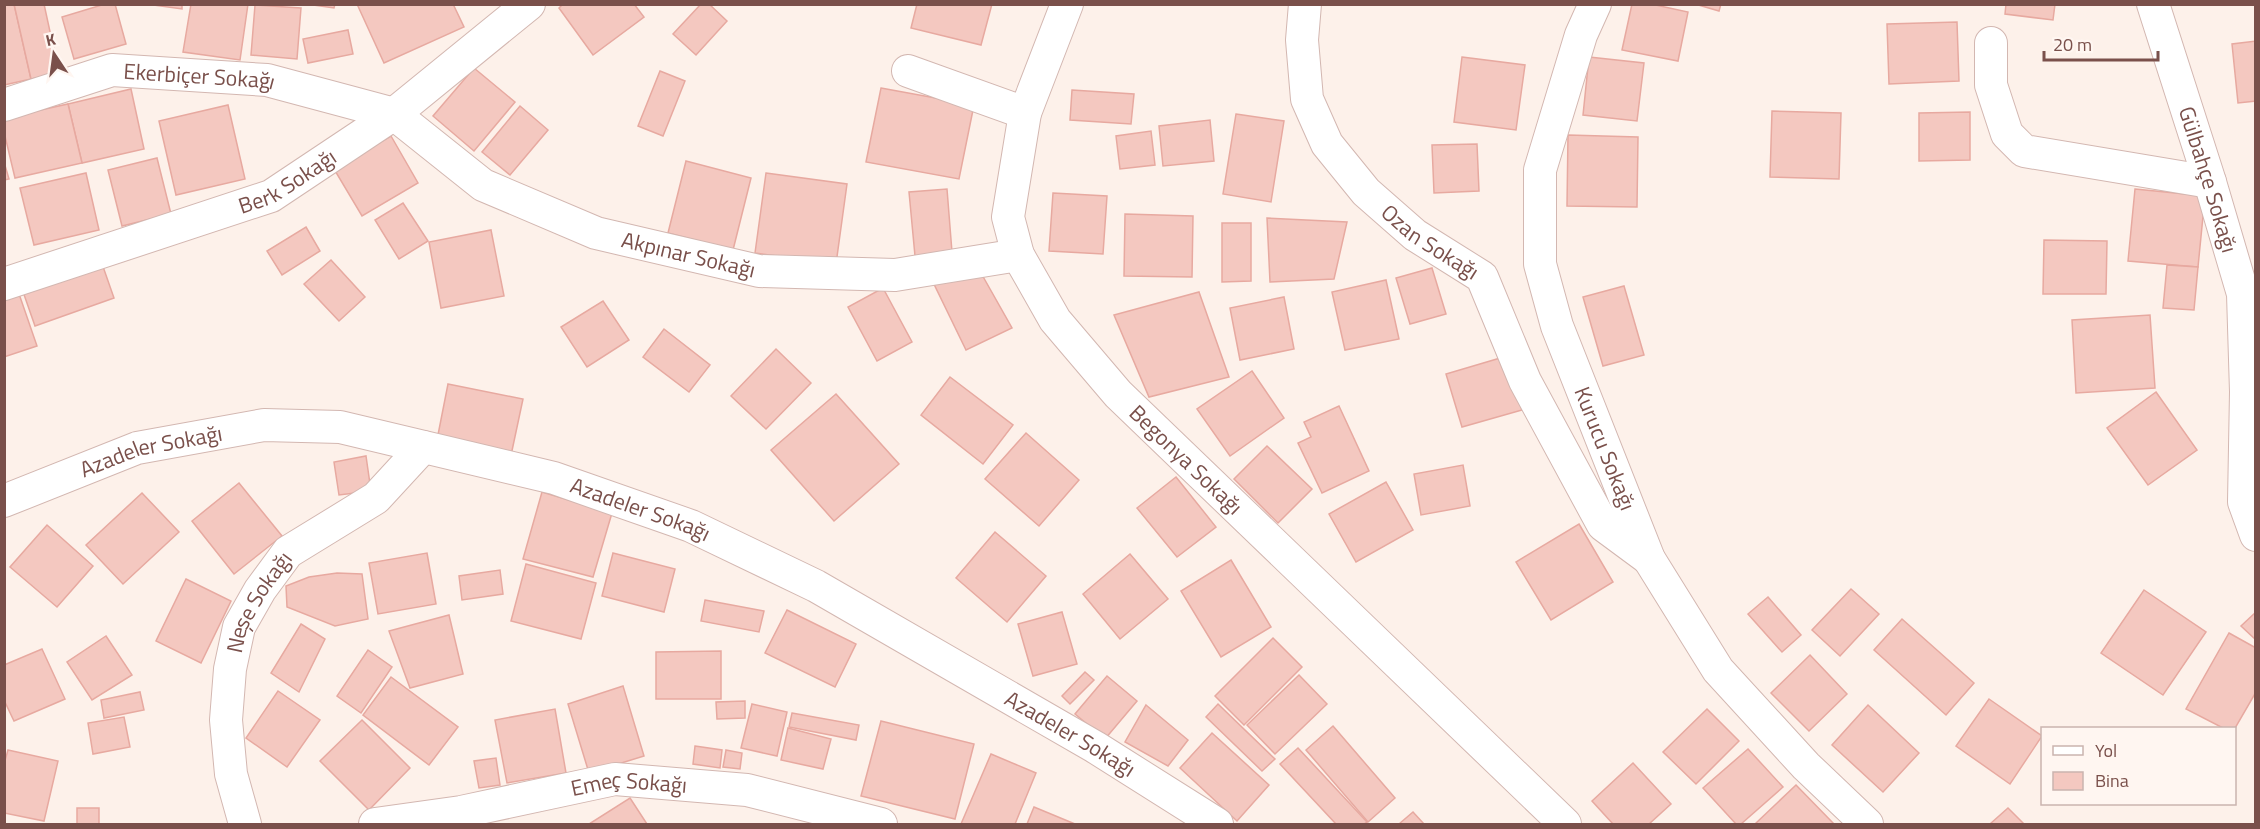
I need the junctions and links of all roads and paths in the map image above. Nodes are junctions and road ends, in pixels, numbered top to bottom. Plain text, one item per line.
1 (529, 4) edge
2 (1067, 4) edge
3 (1305, 4) edge
4 (1595, 4) edge
5 (2153, 4) edge
6 (1991, 43) dead end
7 (908, 71) dead end
8 (4, 105) edge
9 (1025, 113) junction
10 (394, 114) junction
11 (2210, 182) junction
12 (1018, 255) junction
13 (2249, 283) edge
14 (4, 284) edge
15 (423, 447) junction
16 (4, 501) edge
17 (2256, 536) edge
18 (1649, 560) junction
19 (461, 818) edge
20 (244, 825) edge
21 (375, 825) edge
22 (881, 825) edge
23 (1217, 825) edge
24 (1565, 825) edge
25 (1867, 825) edge

1 - 10 street, Berk Sokağı
2 - 9 street, Begonya Sokağı
3 - 18 street, Ozan Sokağı
4 - 18 street, Kurucu Sokağı
5 - 11 street, Gülbahçe Sokağı
6 - 11 street
7 - 9 street
8 - 10 street, Ekerbiçer Sokağı
9 - 12 street, Begonya Sokağı
10 - 12 street, Akpınar Sokağı
10 - 14 street, Berk Sokağı
11 - 13 street, Gülbahçe Sokağı
12 - 24 street, Begonya Sokağı
13 - 17 street, Gülbahçe Sokağı
15 - 16 street, Azadeler Sokağı
15 - 20 street, Neşe Sokağı
15 - 23 street, Azadeler Sokağı
18 - 25 street, Kurucu Sokağı
19 - 21 street, Emeç Sokağı
19 - 22 street, Emeç Sokağı

